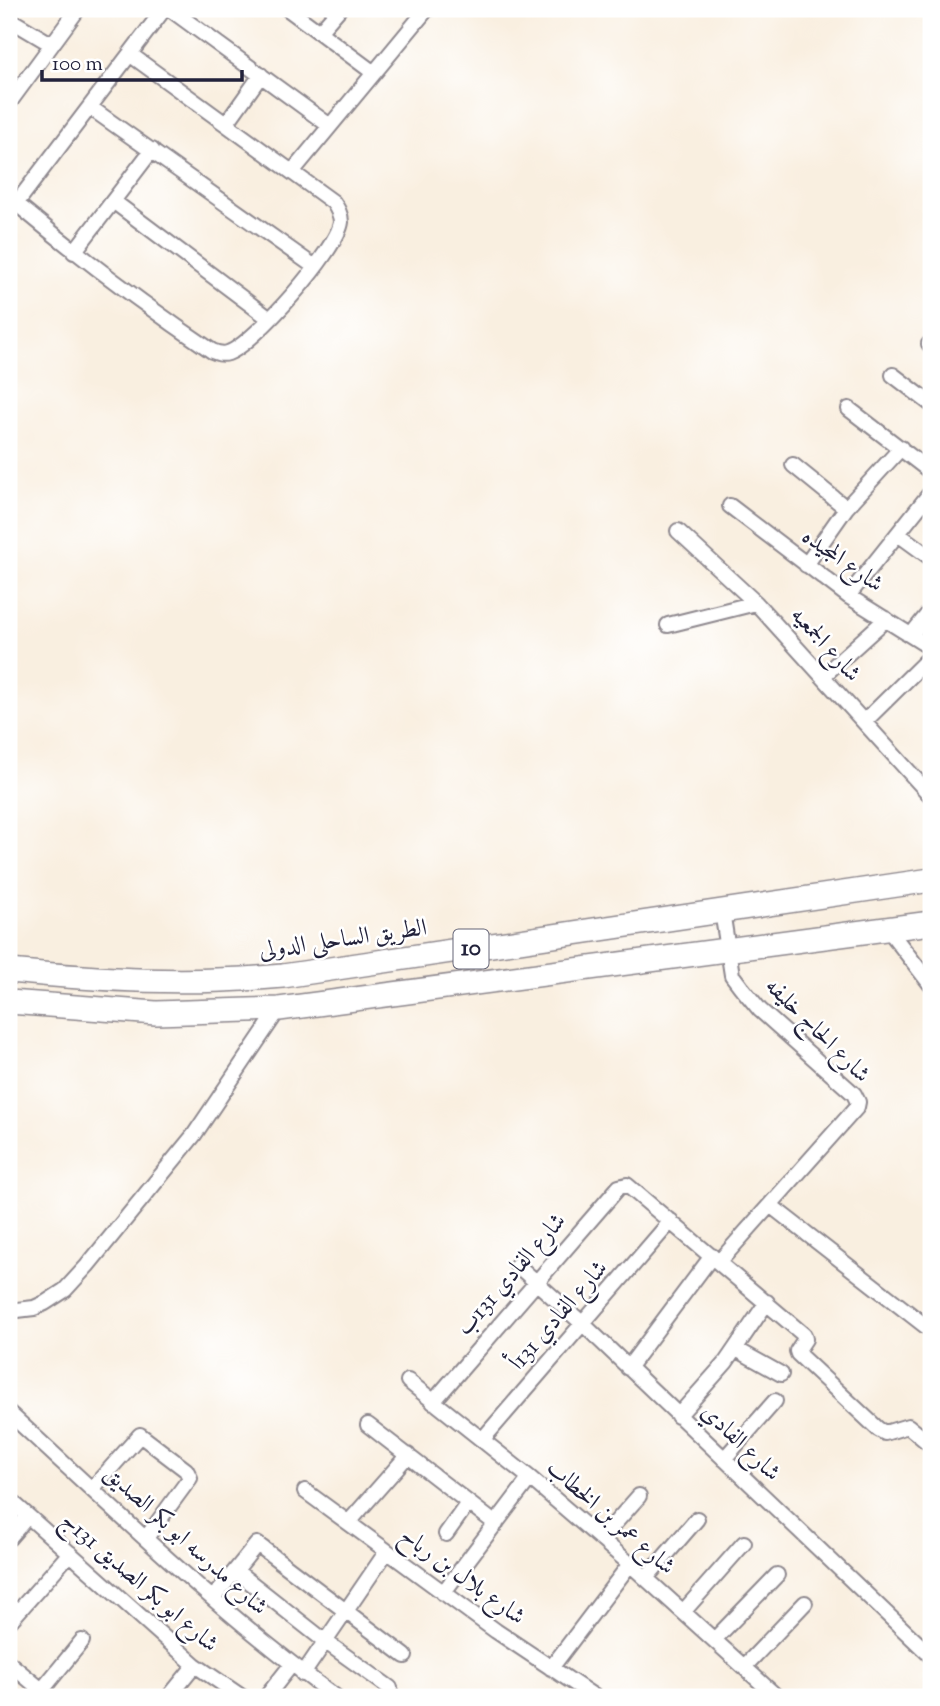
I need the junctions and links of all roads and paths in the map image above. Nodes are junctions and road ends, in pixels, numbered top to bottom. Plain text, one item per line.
1 (78, 9) edge
2 (288, 9) edge
3 (339, 9) edge
4 (428, 9) edge
5 (160, 11) edge
6 (9, 19) edge
7 (319, 32) junction
8 (51, 44) junction
9 (131, 55) junction
10 (374, 73) junction
11 (261, 75) junction
12 (9, 103) edge
13 (91, 107) junction
14 (226, 124) junction
15 (330, 126) junction
16 (152, 150) junction
17 (292, 172) junction
18 (113, 201) junction
19 (13, 209) edge
20 (74, 253) junction
21 (315, 267) junction
22 (270, 319) junction
23 (893, 375) dead end
24 (931, 404) edge
25 (849, 409) dead end
26 (901, 449) junction
27 (793, 465) dead end
28 (931, 472) edge
29 (931, 492) edge
30 (730, 506) dead end
31 (846, 508) junction
32 (678, 531) dead end
33 (898, 534) junction
34 (931, 558) edge
35 (806, 565) junction
36 (848, 596) junction
37 (756, 603) junction
38 (931, 610) edge
39 (886, 619) junction
40 (668, 625) dead end
41 (931, 629) edge
42 (913, 633) junction
43 (931, 648) edge
44 (931, 656) edge
45 (822, 676) junction
46 (864, 722) junction
47 (931, 796) edge
48 (931, 880) edge
49 (722, 911) junction
50 (931, 923) edge
51 (888, 929) junction
52 (727, 949) junction
53 (9, 971) edge
54 (931, 985) edge
55 (9, 1002) edge
56 (279, 1009) junction
57 (770, 1205) junction
58 (671, 1221) junction
59 (716, 1259) junction
60 (517, 1265) dead end
61 (536, 1282) junction
62 (766, 1301) junction
63 (9, 1311) edge
64 (583, 1324) junction
65 (928, 1328) dead end
66 (736, 1349) junction
67 (628, 1368) junction
68 (781, 1374) dead end
69 (408, 1381) dead end
70 (775, 1401) dead end
71 (433, 1402) junction
72 (9, 1413) edge
73 (678, 1416) junction
74 (368, 1425) dead end
75 (482, 1440) junction
76 (931, 1444) edge
77 (408, 1455) junction
78 (724, 1459) junction
79 (530, 1478) junction
80 (92, 1489) junction
81 (305, 1491) dead end
82 (639, 1496) dead end
83 (9, 1499) edge
84 (468, 1503) junction
85 (29, 1516) junction
86 (697, 1519) dead end
87 (349, 1522) junction
88 (496, 1524) junction
89 (446, 1534) dead end
90 (9, 1538) edge
91 (146, 1538) junction
92 (601, 1539) junction
93 (744, 1543) dead end
94 (387, 1551) junction
95 (70, 1553) junction
96 (630, 1564) junction
97 (236, 1571) junction
98 (777, 1575) dead end
99 (646, 1578) junction
100 (443, 1593) junction
101 (212, 1598) junction
102 (805, 1603) dead end
103 (683, 1612) junction
104 (346, 1613) junction
105 (9, 1622) edge
106 (714, 1640) junction
107 (82, 1641) dead end
108 (326, 1642) junction
109 (405, 1656) dead end
110 (931, 1656) edge
111 (9, 1663) edge
112 (292, 1664) junction
113 (195, 1665) junction
114 (744, 1667) junction
115 (551, 1668) junction
116 (303, 1674) junction
117 (390, 1688) dead end
118 (46, 1694) edge
119 (169, 1697) edge
120 (242, 1697) edge
121 (267, 1697) edge
122 (336, 1697) edge
123 (595, 1697) edge
124 (777, 1697) edge

1 - 8 street
2 - 7 street
3 - 7 street
4 - 10 street
5 - 9 street
5 - 11 street
6 - 8 street
7 - 10 street
8 - 12 street
9 - 13 street
9 - 14 street
10 - 15 street
11 - 14 street
11 - 15 street
13 - 16 street
13 - 19 street
14 - 17 street
15 - 17 street
16 - 18 street
16 - 21 street
17 - 21 street
18 - 20 street
18 - 22 street
19 - 20 street
20 - 22 street
21 - 22 street
23 - 24 street
25 - 26 street
26 - 28 street
26 - 31 street
27 - 31 street
29 - 33 street
30 - 35 street, شارع المجيده
31 - 35 street
32 - 37 street, شارع الجمعيه
33 - 34 street
33 - 36 street
35 - 36 street, شارع المجيده
36 - 39 street, شارع المجيده
37 - 40 street
37 - 45 street, شارع الجمعيه
38 - 42 street
39 - 42 street, شارع المجيده
39 - 45 street
41 - 42 street
42 - 43 street, شارع المجيده
44 - 46 street
45 - 46 street, شارع الجمعيه
46 - 47 street, شارع الجمعيه
48 - 49 highway, الطريق الساحلى الدولى / 10
49 - 52 street, شارع الحاج خليفه
49 - 53 highway, الطريق الساحلى الدولى / 10
50 - 51 highway, 10
51 - 52 highway, 10
51 - 54 street
52 - 56 highway, 10
52 - 57 street, شارع الحاج خليفه
55 - 56 highway, 10
56 - 63 street
57 - 59 street, شارع الحاج خليفه
57 - 65 street
58 - 59 street
58 - 61 street, شارع الفادي 131ب
58 - 64 street, شارع الفادي 131أ
59 - 62 street
59 - 67 street, شارع الحاج خليفه
60 - 61 street, شارع الفادي
61 - 64 street, شارع الفادي
61 - 71 street, شارع الفادي 131ب
62 - 66 street
62 - 76 street
64 - 67 street, شارع الفادي
64 - 75 street, شارع الفادي 131أ
66 - 68 street
66 - 73 street
67 - 73 street, شارع الفادي
69 - 71 street, شارع عمر بن الخطاب
70 - 78 street
71 - 75 street, شارع عمر بن الخطاب
72 - 80 street, شارع مدرسه ابو بكر الصديق
73 - 78 street, شارع الفادي
74 - 77 street
75 - 79 street, شارع عمر بن الخطاب
77 - 84 street
77 - 87 street
78 - 110 street, شارع الفادي
79 - 88 street
79 - 92 street, شارع عمر بن الخطاب
80 - 91 street, شارع مدرسه ابو بكر الصديق
80 - 91 street
81 - 87 street, شارع بلال بن رباح
82 - 92 street
83 - 85 street, شارع ابو بكر الصديق 131ج
84 - 88 street
84 - 89 street
85 - 90 street
85 - 95 street, شارع ابو بكر الصديق 131ج
86 - 99 street
87 - 94 street, شارع بلال بن رباح
88 - 100 street
91 - 101 street, شارع مدرسه ابو بكر الصديق
92 - 96 street, شارع عمر بن الخطاب
93 - 103 street
94 - 100 street, شارع بلال بن رباح
94 - 104 street
95 - 105 street
95 - 113 street, شارع ابو بكر الصديق 131ج
96 - 99 street, شارع عمر بن الخطاب
96 - 115 street
97 - 101 street
97 - 104 street
97 - 108 street
98 - 106 street
99 - 103 street, شارع عمر بن الخطاب
100 - 115 street, شارع بلال بن رباح
101 - 112 street, شارع مدرسه ابو بكر الصديق
102 - 114 street
103 - 106 street, شارع عمر بن الخطاب
104 - 108 street
104 - 109 street
106 - 114 street, شارع عمر بن الخطاب
107 - 118 street
108 - 116 street
108 - 117 street
111 - 118 street
112 - 116 street, شارع مدرسه ابو بكر الصديق
112 - 121 street
113 - 119 street
113 - 120 street, شارع ابو بكر الصديق 131ج
114 - 124 street, شارع عمر بن الخطاب
115 - 123 street, شارع بلال بن رباح
116 - 122 street, شارع مدرسه ابو بكر الصديق

